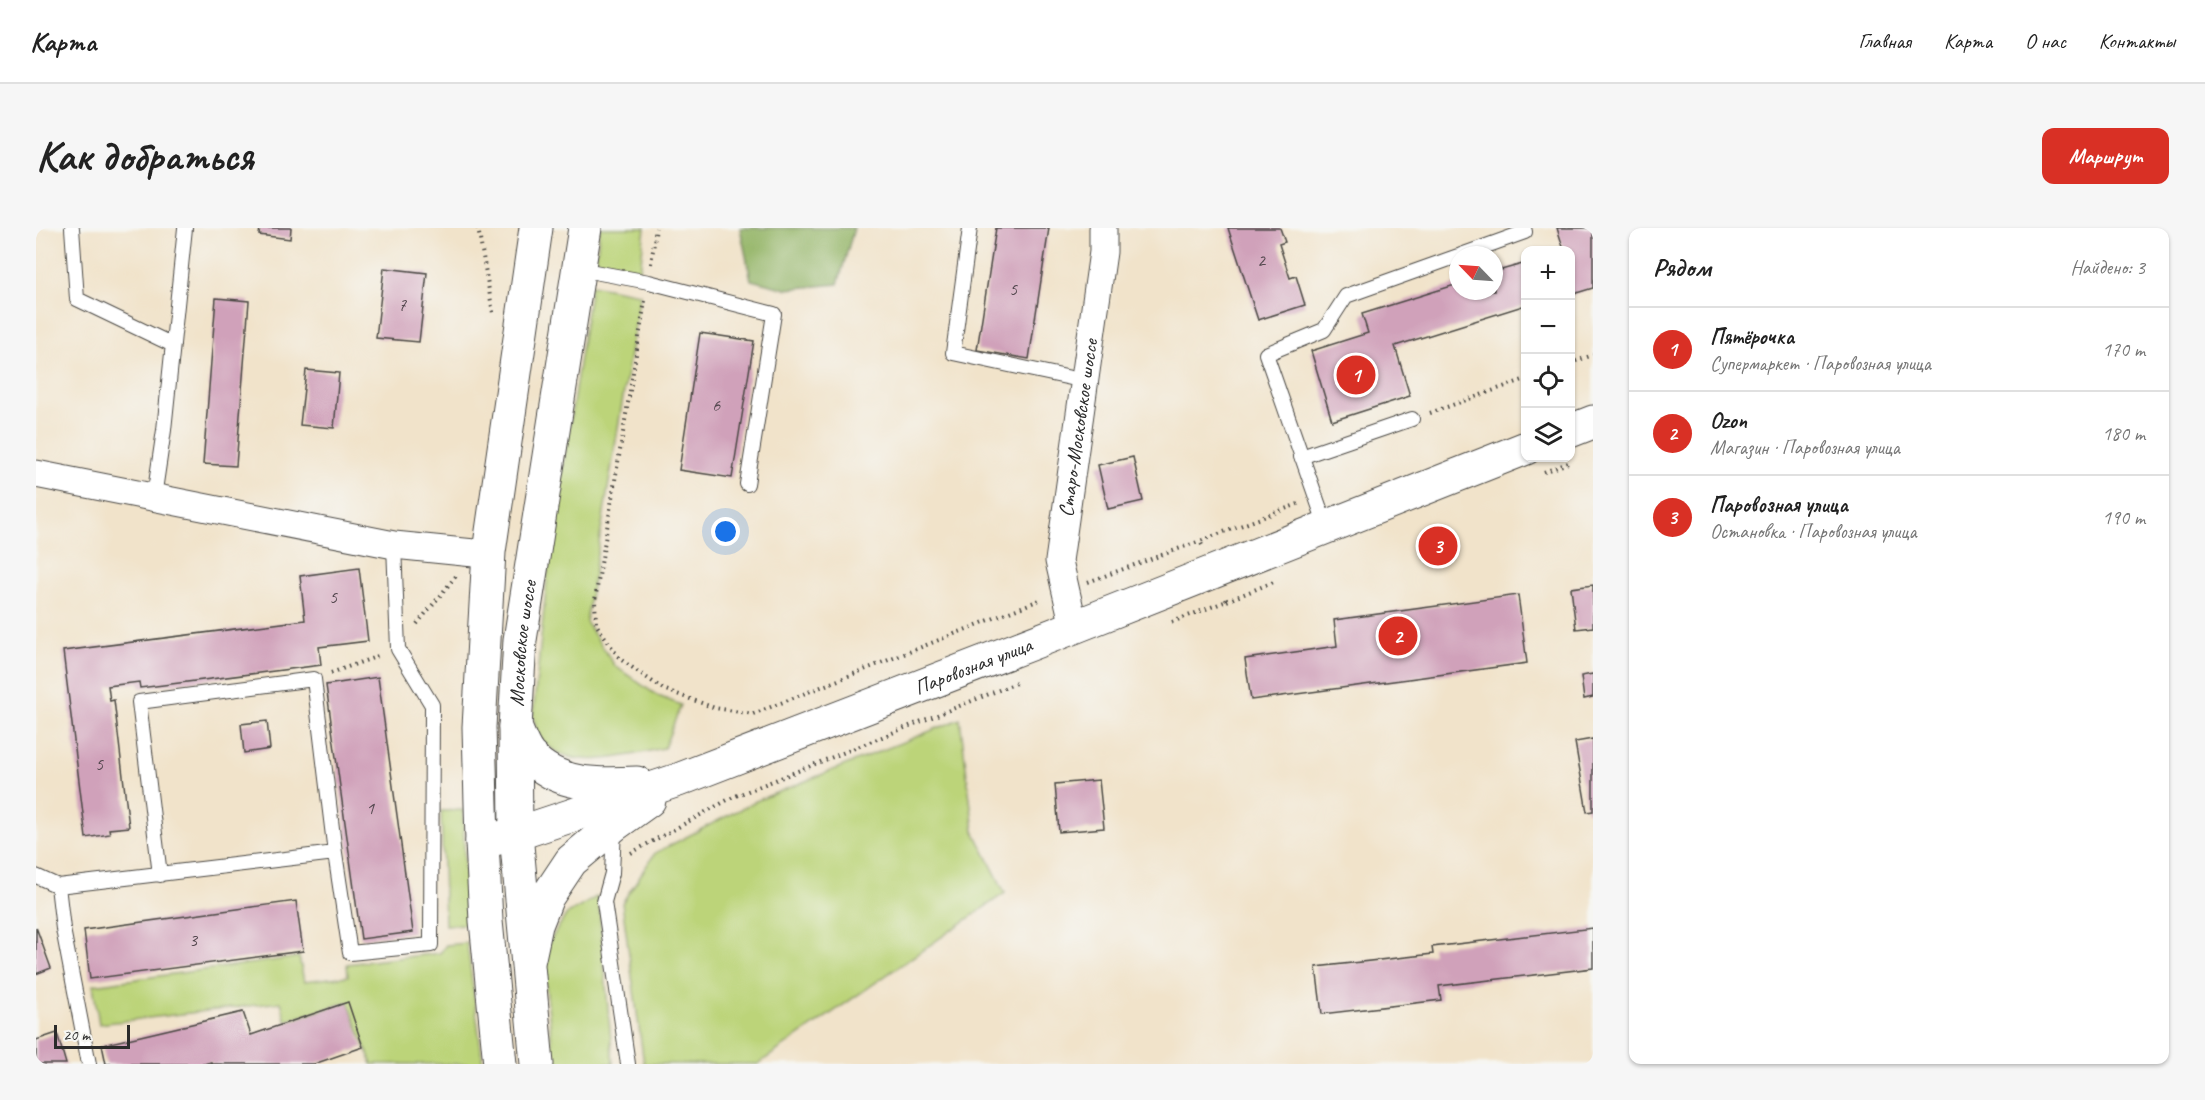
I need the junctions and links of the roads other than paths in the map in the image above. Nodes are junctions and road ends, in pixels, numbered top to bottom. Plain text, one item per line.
1 (72, 228) edge
2 (185, 228) edge
3 (536, 228) edge
4 (585, 228) edge
5 (970, 228) edge
6 (1103, 228) edge
7 (1524, 228) edge
8 (1485, 246) edge
9 (1449, 259) edge
10 (578, 269) junction
11 (173, 345) junction
12 (1085, 381) junction
13 (1412, 419) road end
14 (1593, 422) edge
15 (1575, 429) edge
16 (1521, 450) edge
17 (1301, 457) junction
18 (36, 474) edge
19 (747, 484) dead end
20 (154, 497) junction
21 (1320, 512) junction
22 (394, 545) junction
23 (489, 552) junction
24 (1074, 627) junction
25 (515, 727) junction
26 (678, 780) junction
27 (614, 825) junction
28 (516, 834) junction
29 (482, 842) junction
30 (335, 853) junction
31 (160, 875) junction
32 (36, 876) edge
33 (58, 886) junction
34 (527, 969) junction
35 (89, 1064) edge
36 (500, 1064) edge
37 (537, 1064) edge
38 (627, 1064) edge

1 - 11 lane
2 - 11 lane
3 - 23 main road, Московское шоссе
4 - 10 main road, Московское шоссе
5 - 12 lane
6 - 12 street, Старо-Московское шоссе
7 - 8 lane
9 - 17 lane
10 - 19 lane
10 - 25 main road, Московское шоссе
11 - 20 lane
12 - 24 street, Старо-Московское шоссе
13 - 17 lane
14 - 15 main road
16 - 21 main road, Паровозная улица
17 - 21 lane
18 - 20 street
20 - 22 street
21 - 24 main road, Паровозная улица
22 - 23 street
22 - 30 lane
23 - 29 main road, Московское шоссе
24 - 26 main road, Паровозная улица
25 - 26 main road
25 - 28 main road, Московское шоссе
26 - 27 main road
26 - 28 main road, Паровозная улица
27 - 34 main road
27 - 38 lane
28 - 29 main road, Паровозная улица
28 - 34 main road, Московское шоссе
29 - 36 main road, Московское шоссе
30 - 31 lane
30 - 31 lane
31 - 33 lane
32 - 33 lane
33 - 35 lane
34 - 37 main road, Московское шоссе

